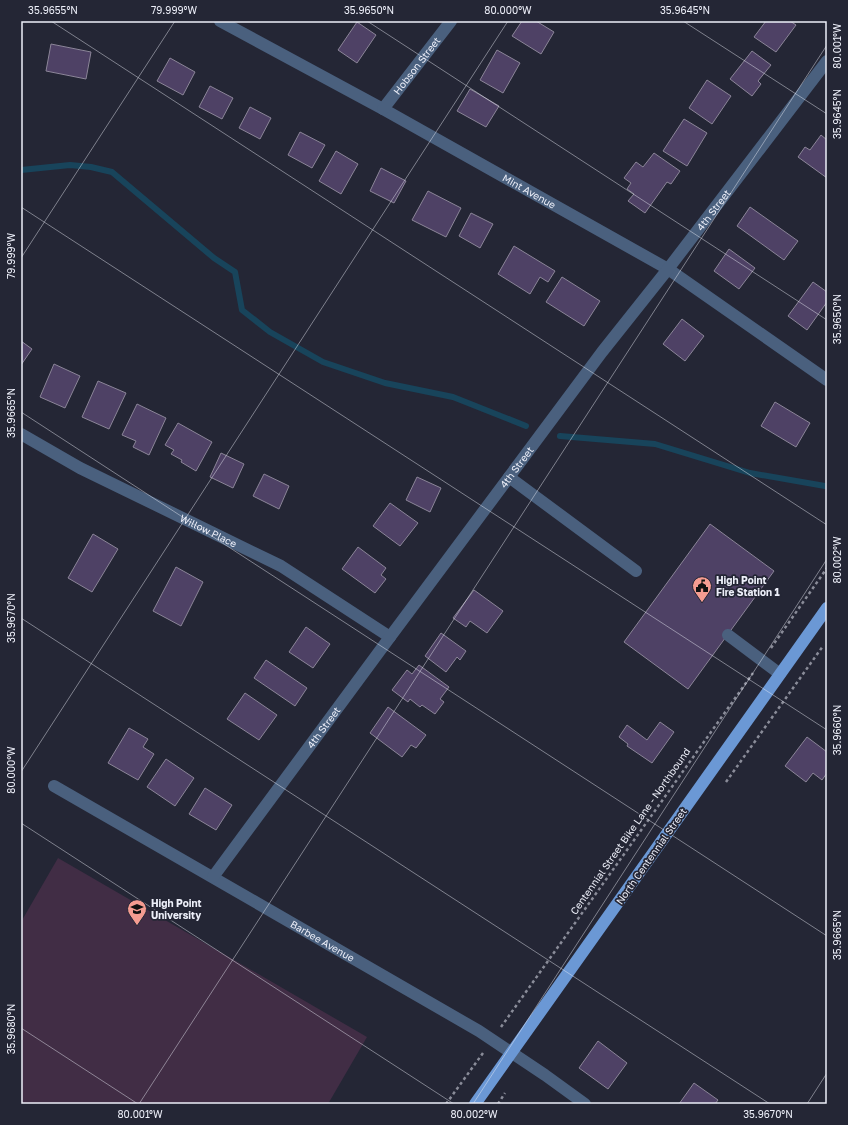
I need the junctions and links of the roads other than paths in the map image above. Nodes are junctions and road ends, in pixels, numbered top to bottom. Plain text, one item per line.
1 (220, 21) edge
2 (451, 21) edge
3 (827, 61) edge
4 (383, 109) junction
5 (668, 269) junction
6 (827, 380) edge
7 (21, 434) edge
8 (509, 477) junction
9 (636, 571) dead end
10 (827, 608) edge
11 (728, 635) dead end
12 (390, 637) junction
13 (780, 674) junction
14 (54, 786) dead end
15 (213, 877) junction
16 (511, 1053) junction
17 (475, 1104) edge
18 (585, 1104) edge

1 - 4 street, Mint Avenue
2 - 4 street, Hobson Street
3 - 5 street, 4th Street
4 - 5 street, Mint Avenue
5 - 6 street, Mint Avenue
5 - 8 street, 4th Street
7 - 12 street, Willow Place
8 - 9 street
8 - 12 street, 4th Street
10 - 13 main road, North Centennial Street
11 - 13 street
12 - 15 street, 4th Street
13 - 16 main road, North Centennial Street
14 - 15 street, Barbee Avenue
15 - 16 street, Barbee Avenue
16 - 17 main road, North Centennial Street
16 - 18 street, Barbee Avenue

